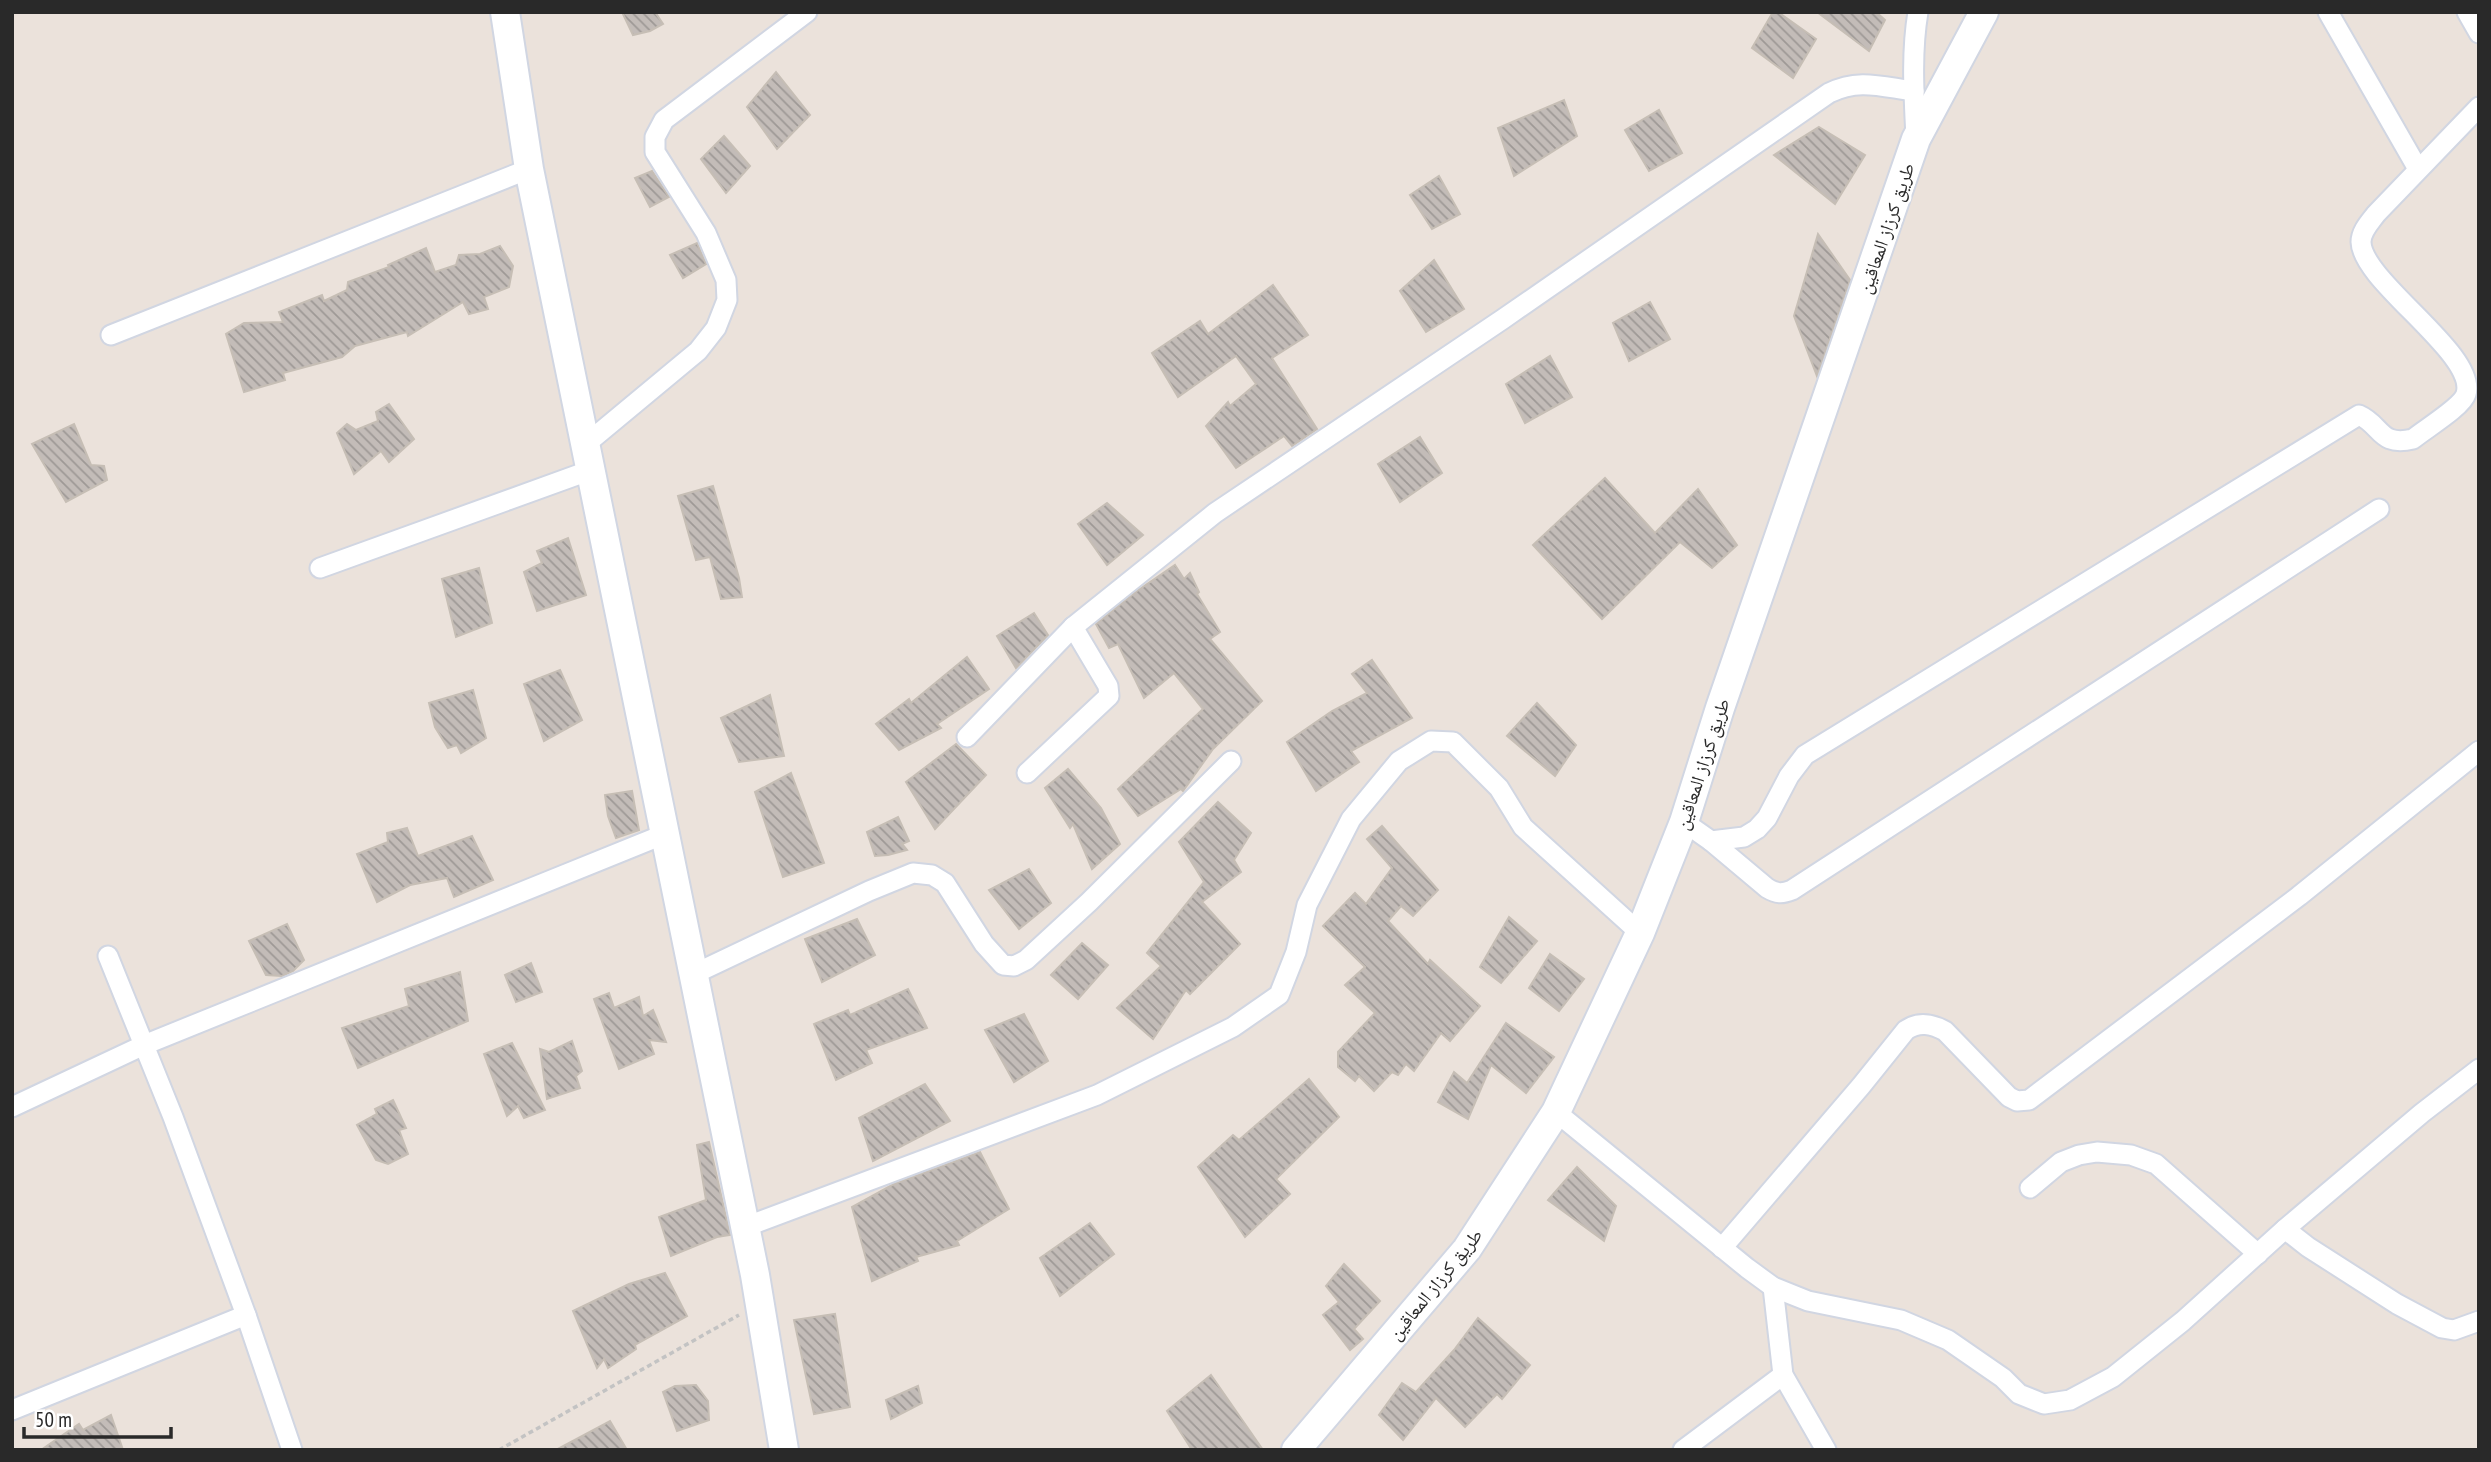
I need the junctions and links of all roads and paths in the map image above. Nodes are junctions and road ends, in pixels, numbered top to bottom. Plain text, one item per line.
1 (505, 12) edge
2 (807, 12) edge
3 (1918, 12) edge
4 (1984, 12) edge
5 (2328, 12) edge
6 (2467, 12) edge
7 (2479, 33) edge
8 (1914, 91) junction
9 (2479, 107) edge
10 (1916, 139) junction
11 (528, 169) junction
12 (2418, 169) junction
13 (111, 335) dead end
14 (589, 457) junction
15 (2379, 509) dead end
16 (320, 568) dead end
17 (1073, 627) junction
18 (967, 737) dead end
19 (2479, 751) edge
20 (1231, 761) dead end
21 (1027, 773) dead end
22 (1684, 822) junction
23 (665, 835) junction
24 (1711, 841) junction
25 (1640, 933) junction
26 (108, 956) dead end
27 (694, 974) junction
28 (144, 1045) junction
29 (2479, 1069) edge
30 (12, 1107) edge
31 (1556, 1112) junction
32 (2030, 1188) dead end
33 (745, 1227) junction
34 (2285, 1229) junction
35 (1722, 1248) junction
36 (2258, 1254) junction
37 (1773, 1287) junction
38 (760, 1303) junction
39 (246, 1315) junction
40 (2479, 1321) edge
41 (1783, 1376) junction
42 (12, 1410) edge
43 (292, 1450) edge
44 (499, 1450) edge
45 (784, 1450) edge
46 (1296, 1450) edge
47 (1683, 1450) edge
48 (1826, 1450) edge

1 - 11 street
2 - 14 street
3 - 8 street
4 - 10 street, طريق كرزاز المعاقين
5 - 12 street
6 - 7 street
8 - 10 street
8 - 17 street
9 - 12 street
10 - 22 street, طريق كرزاز المعاقين
11 - 13 street
11 - 14 street
12 - 24 street
14 - 16 street
14 - 23 street
15 - 24 street
17 - 18 street
17 - 21 street
19 - 35 street
20 - 27 street
22 - 24 street
22 - 25 street, طريق كرزاز المعاقين
23 - 27 street
23 - 28 street
25 - 31 street, طريق كرزاز المعاقين
25 - 33 street
26 - 28 street
27 - 33 street
28 - 30 street
28 - 39 street
29 - 34 street
31 - 35 street
31 - 46 street, طريق كرزاز المعاقين
32 - 36 street
33 - 38 street
34 - 36 street
34 - 40 street
35 - 37 street
36 - 37 street
37 - 41 street
38 - 44 path
38 - 45 street
39 - 42 street
39 - 43 street
41 - 47 street
41 - 48 street

